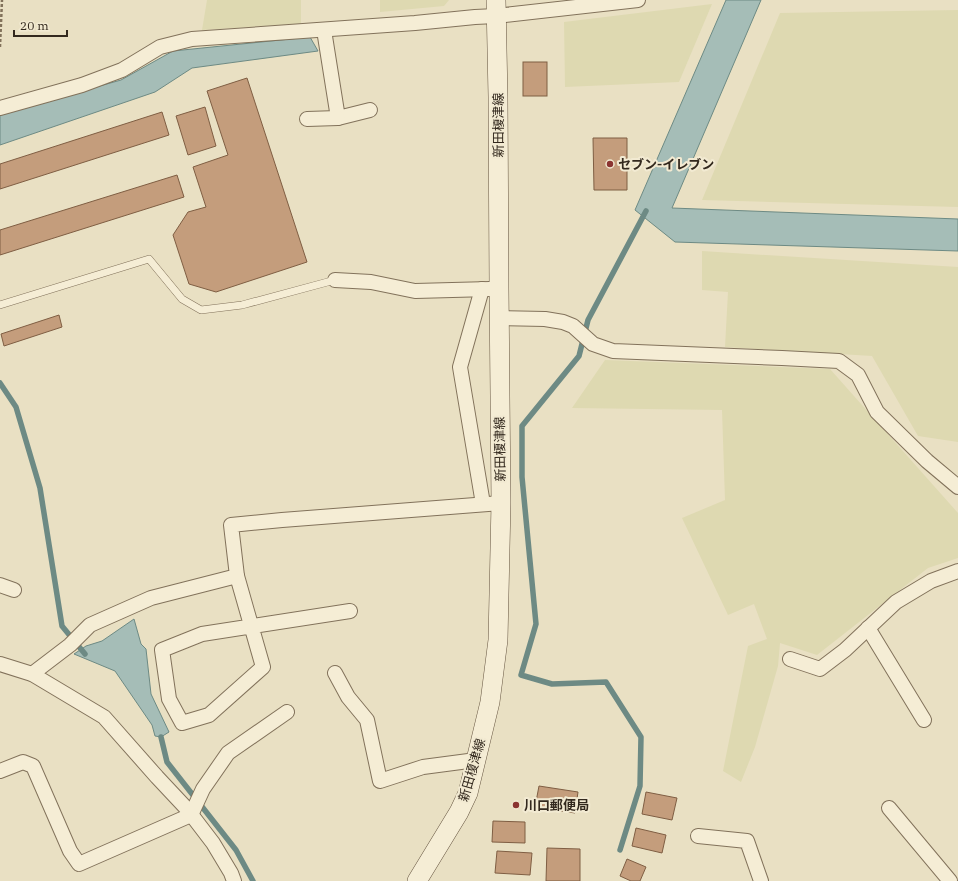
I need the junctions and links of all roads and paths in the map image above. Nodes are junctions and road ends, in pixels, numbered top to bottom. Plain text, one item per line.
1 (2, 0) edge
2 (638, 0) edge
3 (496, 8) edge
4 (324, 30) junction
5 (0, 47) edge
6 (0, 108) edge
7 (370, 110) dead end
8 (338, 118) junction
9 (307, 119) dead end
10 (335, 280) joint
11 (490, 289) junction
12 (0, 305) edge
13 (499, 318) junction
14 (958, 487) edge
15 (492, 504) junction
16 (957, 575) edge
17 (237, 576) junction
18 (0, 585) edge
19 (14, 590) dead end
20 (350, 611) dead end
21 (251, 627) junction
22 (868, 628) junction
23 (790, 659) dead end
24 (0, 664) edge
25 (335, 673) dead end
26 (32, 674) junction
27 (287, 712) dead end
28 (924, 720) dead end
29 (476, 760) junction
30 (0, 771) edge
31 (890, 808) dead end
32 (193, 811) junction
33 (698, 836) dead end
34 (234, 881) edge
35 (417, 881) edge
36 (761, 881) edge
37 (950, 881) edge

1 - 5 path
2 - 3 street
3 - 4 street
3 - 11 main road, 新田榎津線
4 - 6 street
4 - 8 street
7 - 8 street
8 - 9 street
10 - 11 street
10 - 12 lane
11 - 13 main road, 新田榎津線
11 - 15 street
13 - 14 street
13 - 15 main road, 新田榎津線
15 - 17 street
15 - 29 main road, 新田榎津線
16 - 22 street
17 - 21 street
17 - 26 street
18 - 19 street
20 - 21 street
21 - 21 street
22 - 23 street
22 - 28 street
24 - 26 street
25 - 29 street
26 - 32 street
27 - 32 street
29 - 35 main road, 新田榎津線
30 - 32 street
31 - 37 street
32 - 34 street
33 - 36 street

